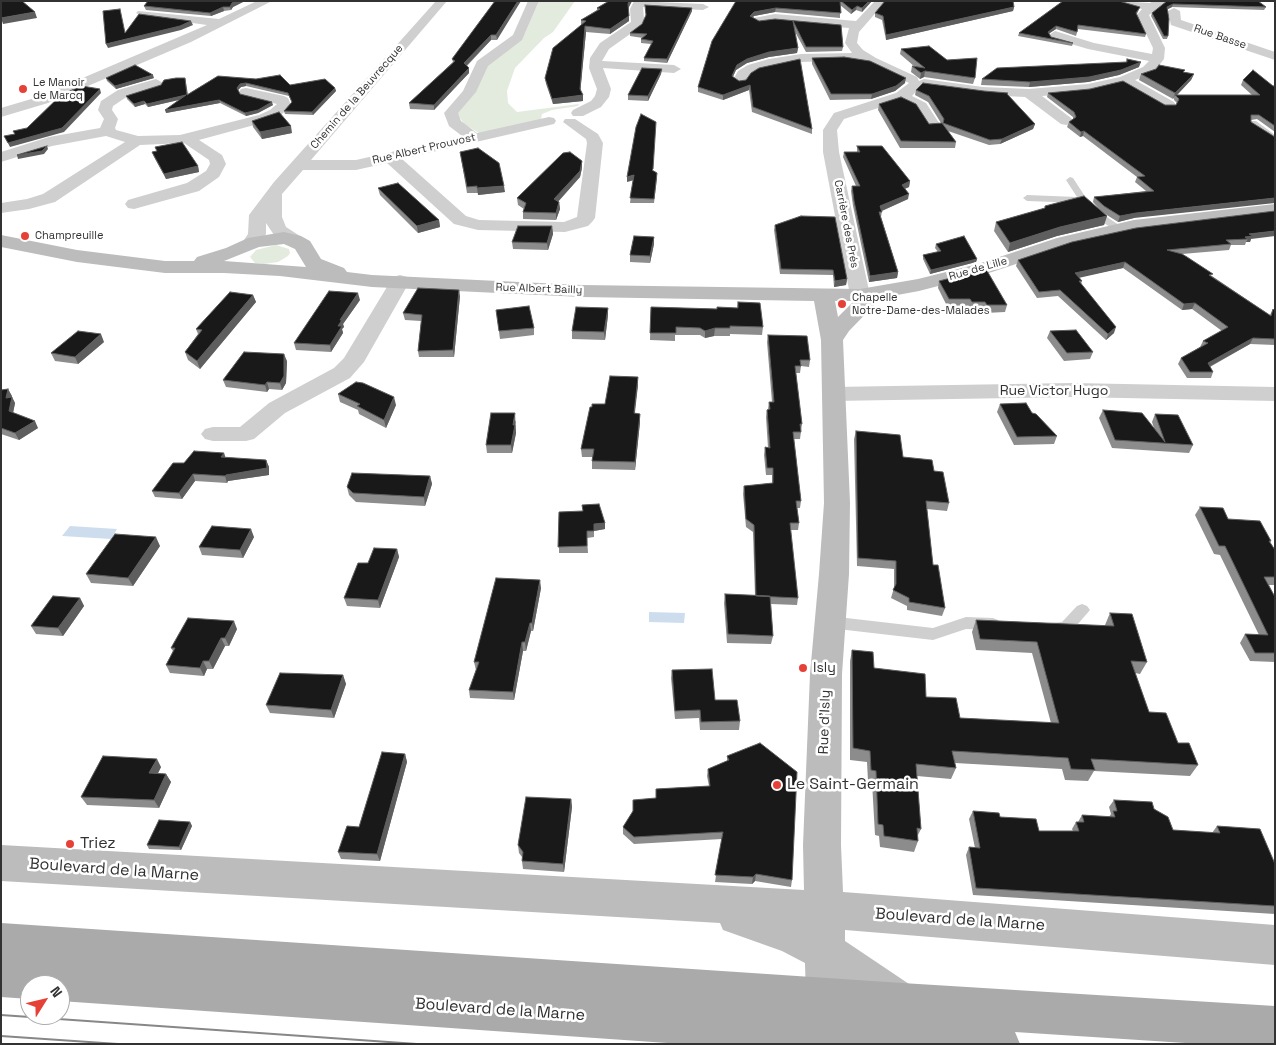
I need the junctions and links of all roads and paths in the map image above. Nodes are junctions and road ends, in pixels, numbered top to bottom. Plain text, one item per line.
1 (267, 1) edge
2 (442, 1) edge
3 (534, 1) edge
4 (881, 1) edge
5 (1123, 1) edge
6 (639, 2) edge
7 (1164, 5) edge
8 (703, 7) dead end
9 (142, 14) edge
10 (758, 20) edge
11 (220, 22) junction
12 (859, 24) junction
13 (1055, 35) edge
14 (863, 56) junction
15 (1275, 56) edge
16 (1158, 60) junction
17 (596, 64) junction
18 (674, 69) dead end
19 (740, 80) edge
20 (1124, 80) junction
21 (917, 82) junction
22 (156, 83) dead end
23 (246, 92) dead end
24 (1029, 93) junction
25 (901, 96) junction
26 (1168, 105) edge
27 (1, 113) edge
28 (574, 118) junction
29 (1066, 120) dead end
30 (1254, 123) edge
31 (934, 126) edge
32 (108, 131) junction
33 (474, 138) junction
34 (188, 139) junction
35 (1275, 139) edge
36 (137, 141) junction
37 (1, 157) edge
38 (390, 157) junction
39 (298, 164) junction
40 (1070, 180) dead end
41 (274, 194) junction
42 (1027, 198) dead end
43 (138, 199) dead end
44 (1083, 200) junction
45 (1, 208) edge
46 (1275, 209) edge
47 (1119, 229) junction
48 (1, 241) edge
49 (246, 245) junction
50 (300, 245) junction
51 (142, 264) junction
52 (246, 269) junction
53 (266, 270) junction
54 (400, 281) junction
55 (678, 292) joint
56 (823, 295) junction
57 (866, 295) junction
58 (832, 340) junction
59 (834, 394) junction
60 (1275, 394) edge
61 (213, 434) dead end
62 (1082, 610) dead end
63 (829, 622) junction
64 (1006, 625) edge
65 (1036, 626) edge
66 (1, 862) edge
67 (645, 901) junction
68 (823, 910) junction
69 (1, 944) edge
70 (1275, 944) edge
71 (824, 951) junction
72 (1, 976) edge
73 (902, 1004) junction
74 (823, 1024) edge
75 (1275, 1027) edge
76 (998, 1044) edge

1 - 11 street
2 - 39 street, Chemin de la Beuvrecque
3 - 33 street
4 - 12 street
5 - 7 street
6 - 8 street
6 - 17 street
7 - 15 street, Rue Basse
7 - 16 street
9 - 11 street
10 - 12 street
11 - 27 street
12 - 14 street
13 - 16 street
14 - 19 street
14 - 21 street
16 - 20 street
17 - 18 street
17 - 28 street
20 - 24 street
20 - 26 street
21 - 24 street
21 - 25 street
22 - 32 street
23 - 34 street
24 - 29 street
25 - 31 street
25 - 57 street, Carrière des Prés
28 - 33 street, Rue Albert Prouvost
28 - 38 street
30 - 35 lane
32 - 36 street
32 - 37 street
33 - 38 street, Rue Albert Prouvost
34 - 36 street
34 - 43 street
36 - 45 street
38 - 39 street, Rue Albert Prouvost
39 - 41 street, Chemin de la Beuvrecque
40 - 44 lane
41 - 49 street, Chemin de la Beuvrecque
41 - 50 street
42 - 44 lane
44 - 47 lane
46 - 47 main road, Rue de Lille
47 - 57 main road, Rue de Lille
48 - 51 main road
49 - 50 main road
49 - 51 main road
49 - 52 main road
50 - 53 main road
50 - 54 main road
51 - 52 main road
52 - 53 main road
53 - 54 main road
54 - 55 main road, Rue Albert Bailly
54 - 61 street
55 - 56 main road, Rue de Lille
56 - 57 main road, Rue de Lille
56 - 58 main road, Rue d'Isly
57 - 58 main road
58 - 59 main road, Rue d'Isly
59 - 60 street, Rue Victor Hugo
59 - 63 main road, Rue d'Isly
62 - 65 lane
63 - 64 lane
63 - 68 main road, Rue d'Isly
66 - 67 main road, Boulevard de la Marne
67 - 68 main road, Boulevard de la Marne
67 - 71 main road, Boulevard de la Marne
68 - 70 main road, Boulevard de la Marne
68 - 71 main road, Rue d'Isly
69 - 74 main road, Boulevard de la Marne
71 - 73 main road, Boulevard de la Marne
71 - 74 main road, Rue d'Isly
72 - 74 main road, Boulevard de la Marne
73 - 74 main road, Boulevard de la Marne
73 - 75 main road, Boulevard de la Marne
74 - 76 main road, Boulevard de la Marne

